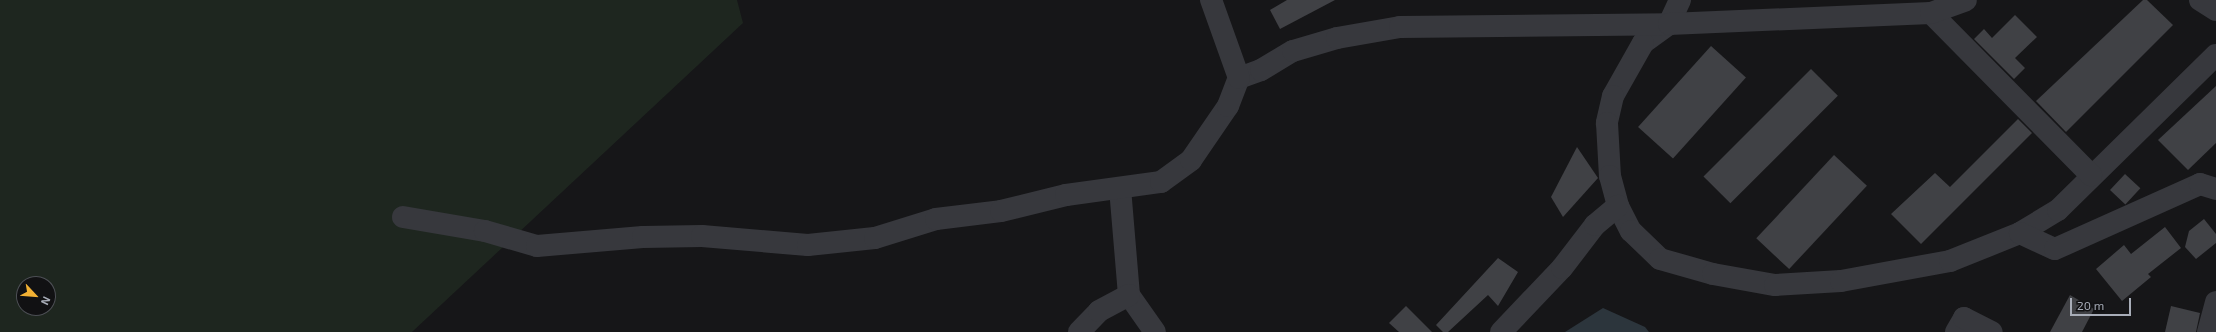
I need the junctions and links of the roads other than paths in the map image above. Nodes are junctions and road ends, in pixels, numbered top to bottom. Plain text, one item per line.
1 (1211, 0) edge
2 (1680, 0) edge
3 (1966, 0) edge
4 (2200, 0) edge
5 (2216, 10) edge
6 (1931, 13) junction
7 (1669, 24) junction
8 (2216, 55) edge
9 (1239, 78) junction
10 (2092, 175) junction
11 (1120, 188) junction
12 (2216, 189) edge
13 (1618, 206) junction
14 (403, 217) dead end
15 (2020, 233) junction
16 (1129, 296) junction
17 (2216, 302) edge
18 (1079, 332) edge
19 (1155, 332) edge
20 (1501, 332) edge
21 (1956, 332) edge
22 (1992, 332) edge
23 (2208, 332) edge

1 - 9 street
2 - 7 street
3 - 6 street
4 - 5 street
6 - 7 street
6 - 10 street
7 - 9 street
7 - 13 street
8 - 10 street
9 - 11 street
10 - 15 street
11 - 14 street
11 - 16 street
12 - 15 street
13 - 15 street
13 - 20 street
16 - 18 street
16 - 19 street
17 - 23 street
21 - 22 street

